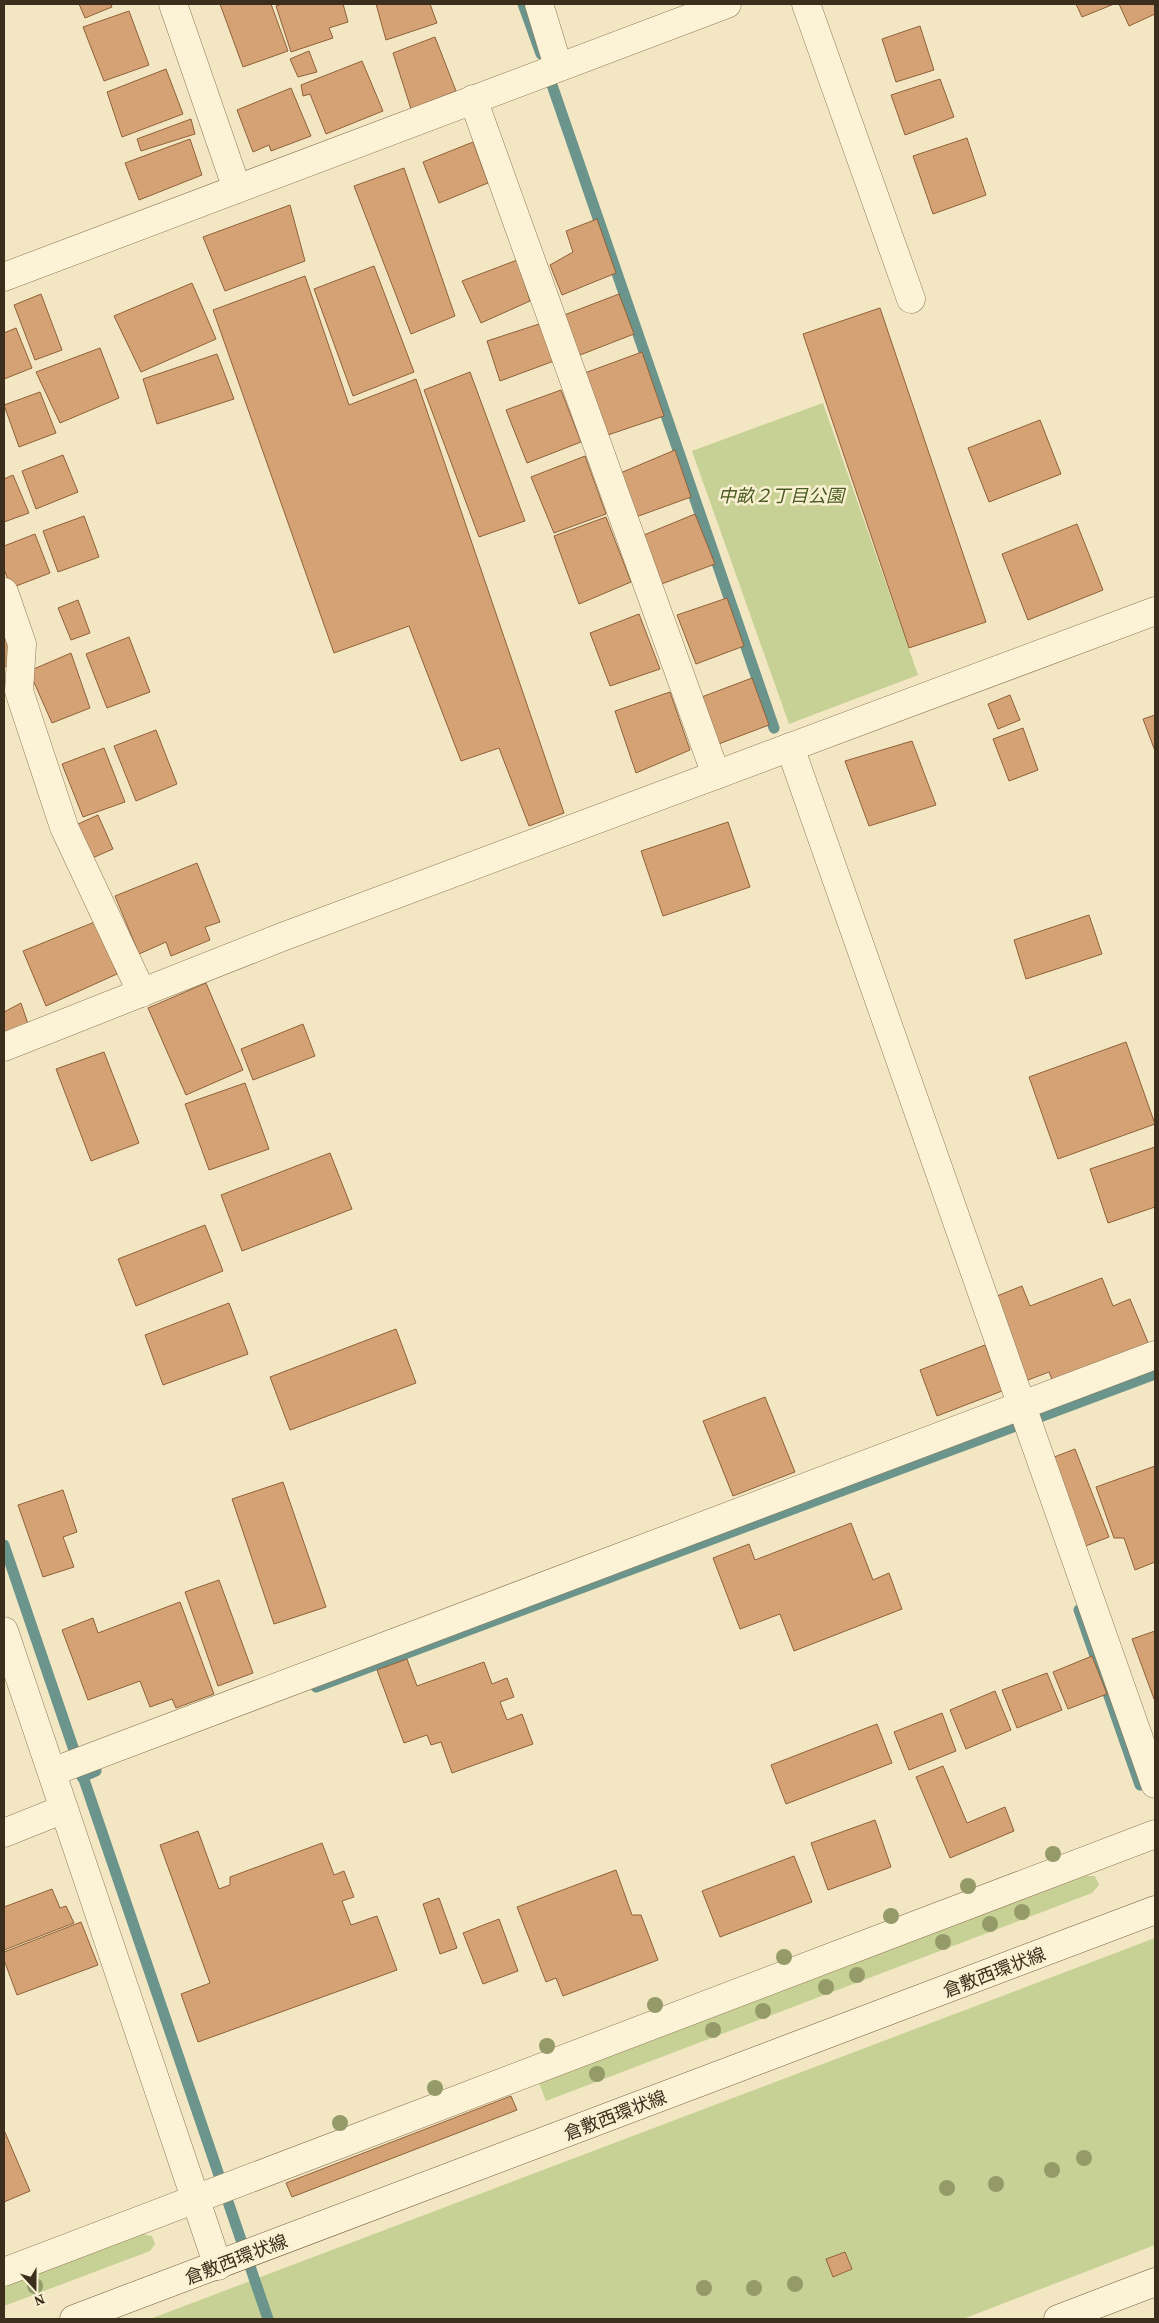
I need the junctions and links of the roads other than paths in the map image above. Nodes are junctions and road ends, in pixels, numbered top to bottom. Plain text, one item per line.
1 (172, 4) edge
2 (539, 4) edge
3 (727, 4) edge
4 (806, 4) edge
5 (558, 66) junction
6 (473, 100) junction
7 (236, 189) junction
8 (4, 277) edge
9 (910, 298) dead end
10 (4, 592) edge
11 (1155, 611) edge
12 (790, 747) junction
13 (716, 775) junction
14 (142, 993) junction
15 (4, 1047) edge
16 (1155, 1355) edge
17 (1026, 1416) junction
18 (4, 1630) edge
19 (56, 1771) junction
20 (1155, 1784) edge
21 (64, 1808) junction
22 (4, 1833) edge
23 (1155, 1834) edge
24 (1155, 1910) edge
25 (201, 2196) junction
26 (225, 2264) junction
27 (4, 2272) edge
28 (1155, 2282) edge
29 (74, 2319) edge
30 (1058, 2319) edge

1 - 7 street
2 - 5 street
3 - 5 street
4 - 9 street
5 - 6 street
6 - 7 street
6 - 13 street
7 - 8 street
10 - 14 street
11 - 12 street
12 - 13 street
12 - 17 street
13 - 14 street
14 - 15 street
16 - 17 street
17 - 19 street
17 - 20 street
18 - 19 street
19 - 21 street
21 - 22 street
21 - 25 street
23 - 25 street
24 - 26 street, 倉敷西環状線
25 - 26 street
25 - 27 street
26 - 29 street, 倉敷西環状線
28 - 30 street

